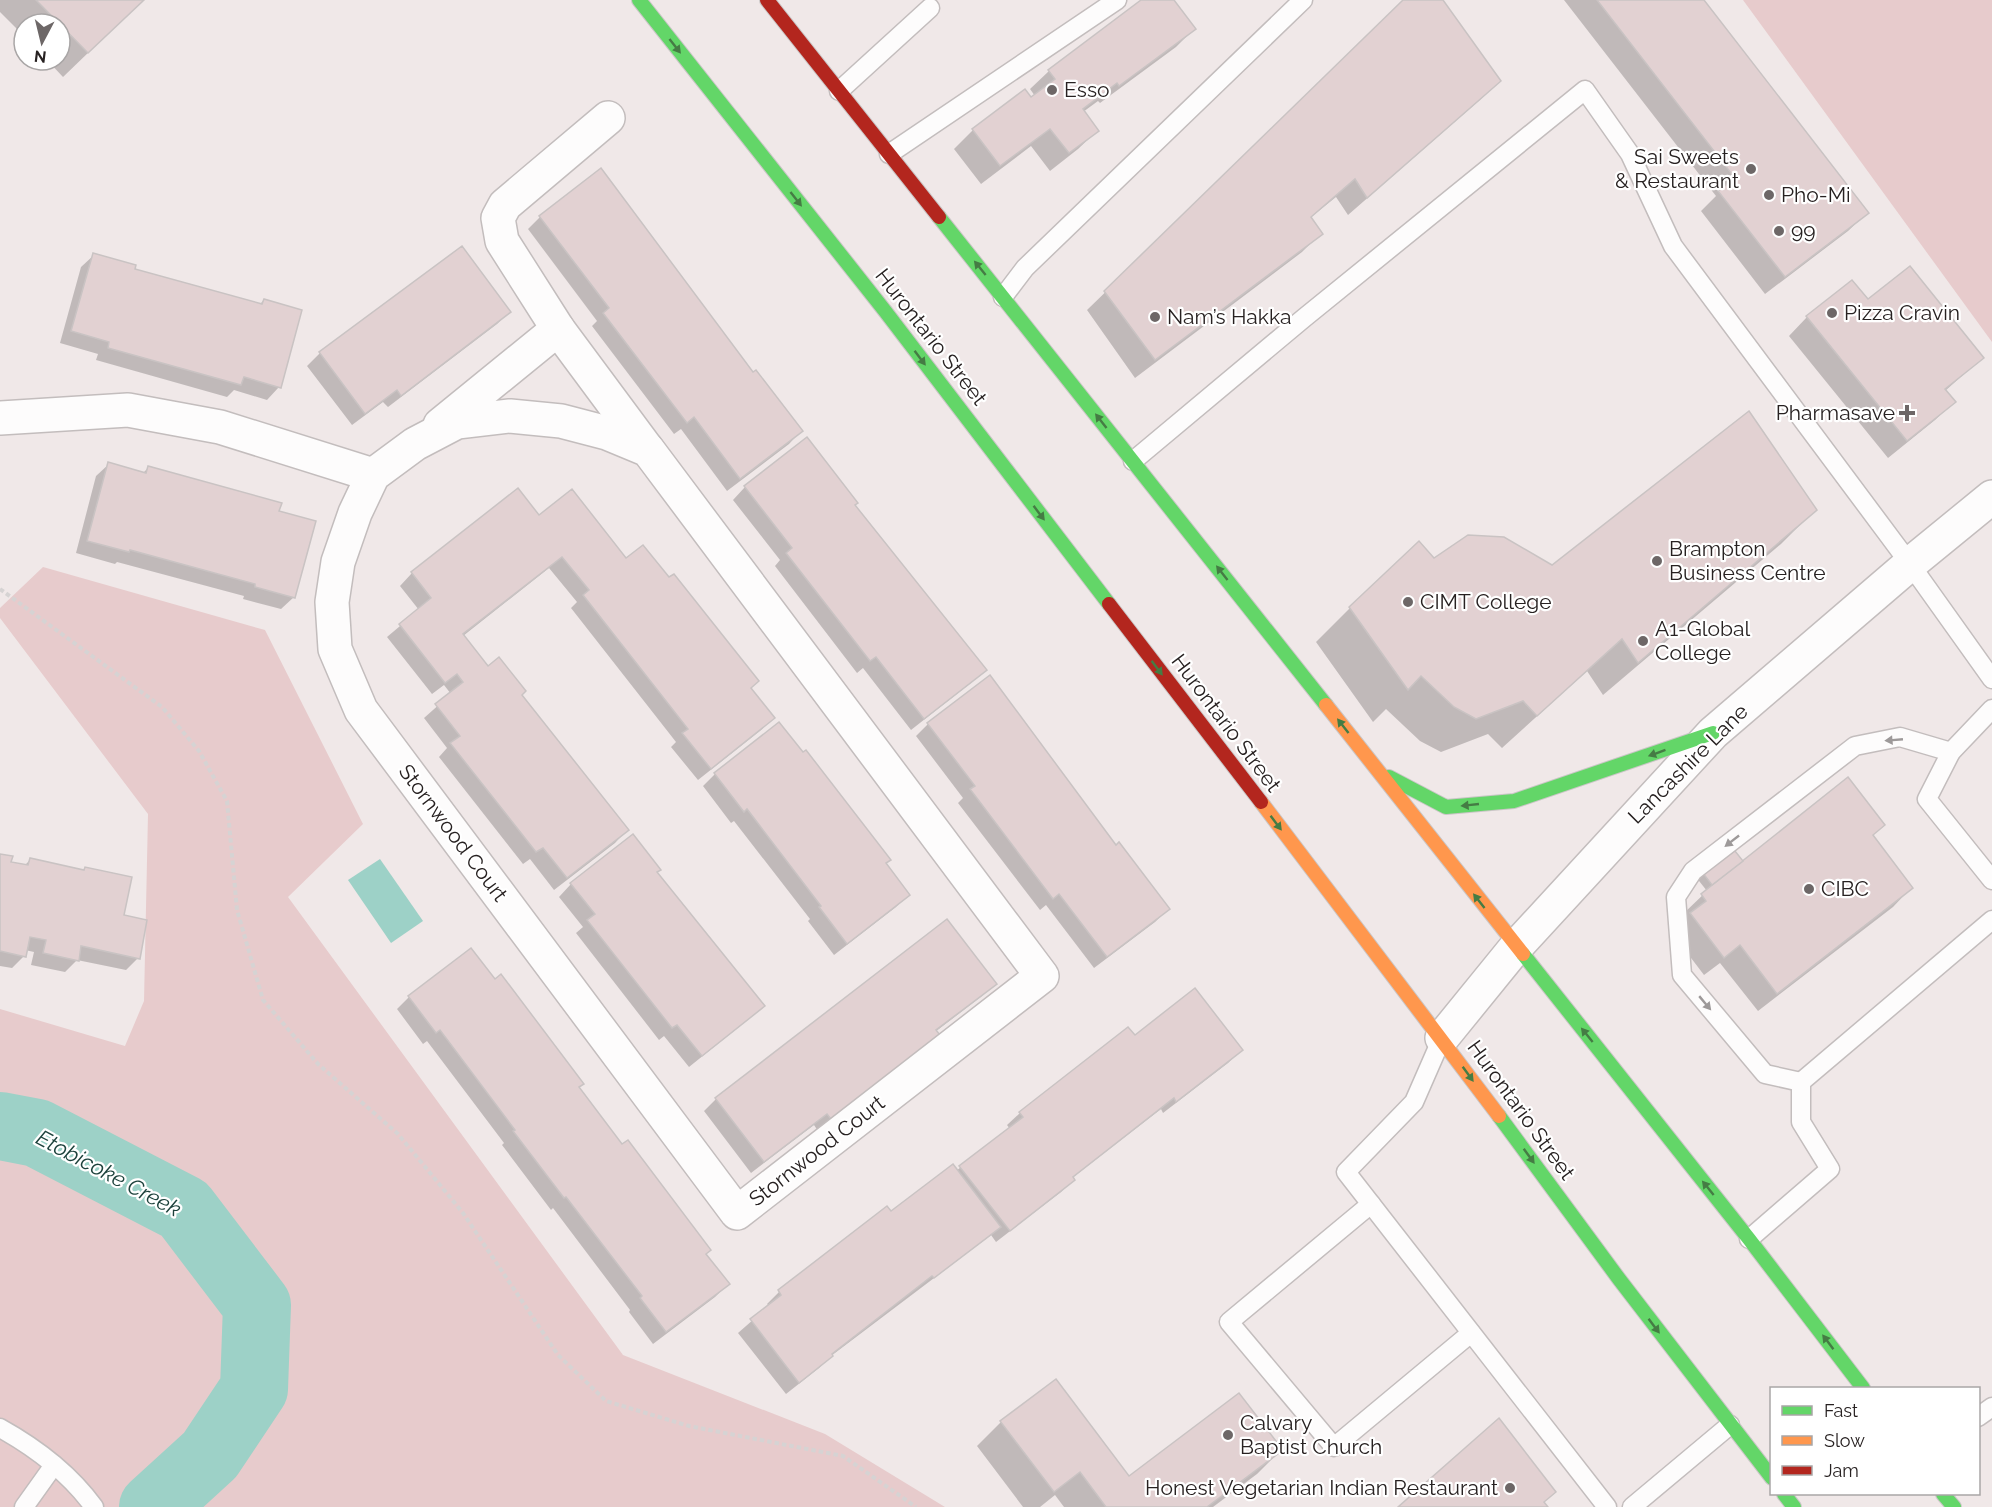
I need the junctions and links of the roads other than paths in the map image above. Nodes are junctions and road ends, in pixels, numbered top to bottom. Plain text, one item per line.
1 (639, 0) edge
2 (767, 0) edge
3 (1117, 0) edge
4 (1303, 0) edge
5 (930, 8) dead end
6 (839, 91) junction
7 (608, 118) dead end
8 (890, 154) junction
9 (1003, 297) junction
10 (558, 329) junction
11 (0, 418) edge
12 (415, 444) junction
13 (648, 450) junction
14 (1133, 461) junction
15 (373, 475) junction
16 (1992, 497) edge
17 (1910, 564) junction
18 (1992, 679) edge
19 (1992, 709) edge
20 (1713, 733) junction
21 (1951, 752) junction
22 (1380, 772) junction
23 (1992, 880) edge
24 (1992, 920) edge
25 (1516, 947) junction
26 (1442, 1038) junction
27 (1801, 1082) junction
28 (1371, 1204) junction
29 (1749, 1239) junction
30 (1471, 1333) junction
31 (1861, 1387) edge
32 (1730, 1425) junction
33 (0, 1428) edge
34 (54, 1465) junction
35 (1770, 1475) edge
36 (1785, 1495) edge
37 (1944, 1495) edge
38 (24, 1507) edge
39 (94, 1507) edge
40 (1607, 1507) edge
41 (1632, 1507) edge
42 (1794, 1507) edge
43 (1954, 1507) edge

1 -> 26 main road, Hurontario Street
2 - 6 main road
3 - 8 lane
4 - 9 lane
5 - 6 lane
6 - 8 main road
7 - 10 street, Stornwood Court
9 -> 8 main road
14 -> 9 main road
10 - 12 street, Stornwood Court
10 - 13 street, Stornwood Court
11 - 15 street
12 - 13 street, Stornwood Court
12 - 15 street, Stornwood Court
13 - 15 street, Stornwood Court
14 - 17 lane
22 -> 14 main road
16 - 17 street, Lancashire Lane
17 - 18 lane
17 - 20 street, Lancashire Lane
19 - 21 lane
20 -> 22 main road
20 - 25 street, Lancashire Lane
21 - 23 lane
21 -> 27 lane
25 -> 22 main road
24 - 27 lane
25 - 26 street, Lancashire Lane
29 -> 25 main road
26 - 28 lane
26 -> 32 main road, Hurontario Street
27 - 29 lane
28 - 30 lane
28 - 30 lane
31 -> 29 main road
30 - 40 lane
32 - 35 main road, Hurontario Street
32 - 41 lane
33 - 34 lane
34 - 38 lane
34 - 39 lane
36 - 42 main road
37 - 43 main road

